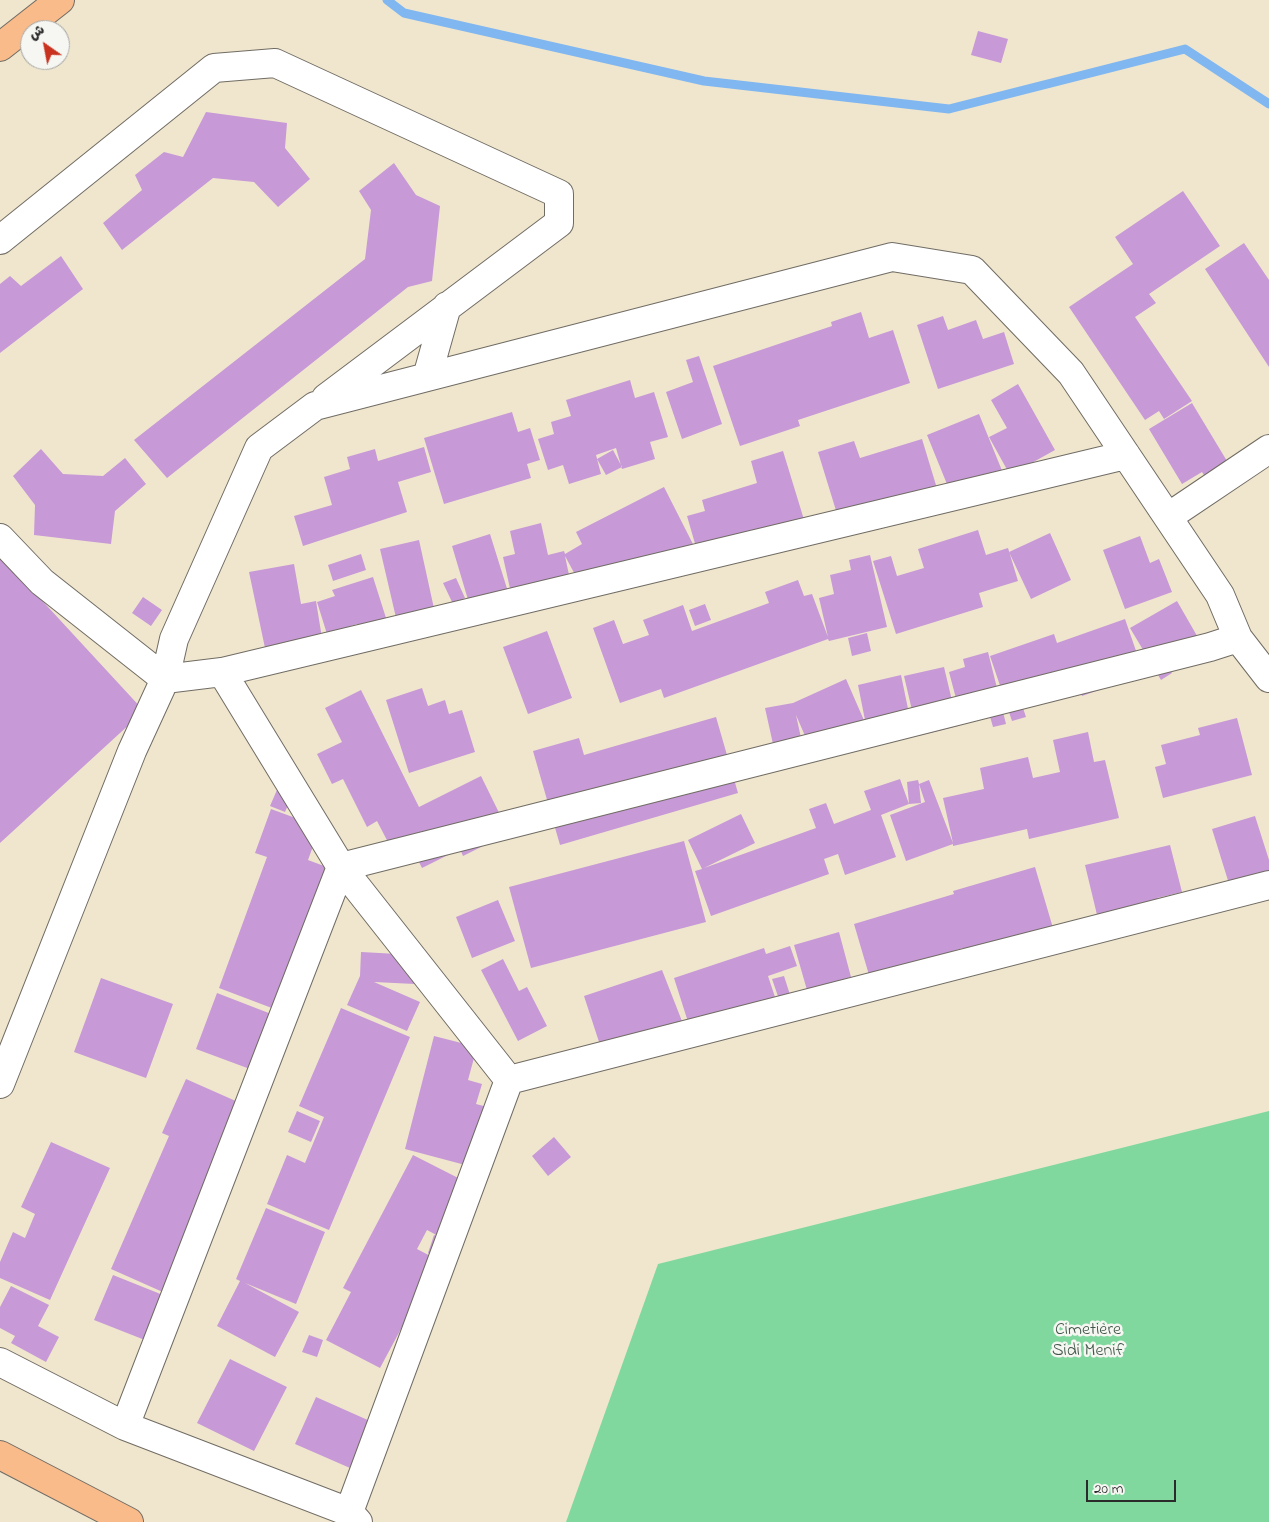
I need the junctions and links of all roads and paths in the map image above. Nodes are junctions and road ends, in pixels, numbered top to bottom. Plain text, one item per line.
1 (60, 0) edge
2 (0, 47) edge
3 (0, 240) edge
4 (447, 306) junction
5 (428, 377) junction
6 (315, 406) junction
7 (1269, 448) edge
8 (1126, 455) junction
9 (1168, 517) junction
10 (0, 538) edge
11 (1238, 638) junction
12 (222, 672) junction
13 (1269, 678) edge
14 (165, 679) junction
15 (341, 868) junction
16 (1269, 885) edge
17 (509, 1080) junction
18 (0, 1084) edge
19 (0, 1362) edge
20 (125, 1426) junction
21 (0, 1455) edge
22 (354, 1517) edge
23 (129, 1522) edge

1 - 2 main road
3 - 4 street
4 - 5 street
4 - 6 street
5 - 6 street
5 - 8 street
6 - 14 street
7 - 9 street
8 - 9 street
8 - 12 street
9 - 11 street
10 - 14 street
11 - 13 street
11 - 15 street
12 - 14 street
12 - 15 street
14 - 18 street
15 - 17 street
15 - 20 street
16 - 17 street
17 - 22 street
19 - 20 street
20 - 22 street
21 - 23 main road

